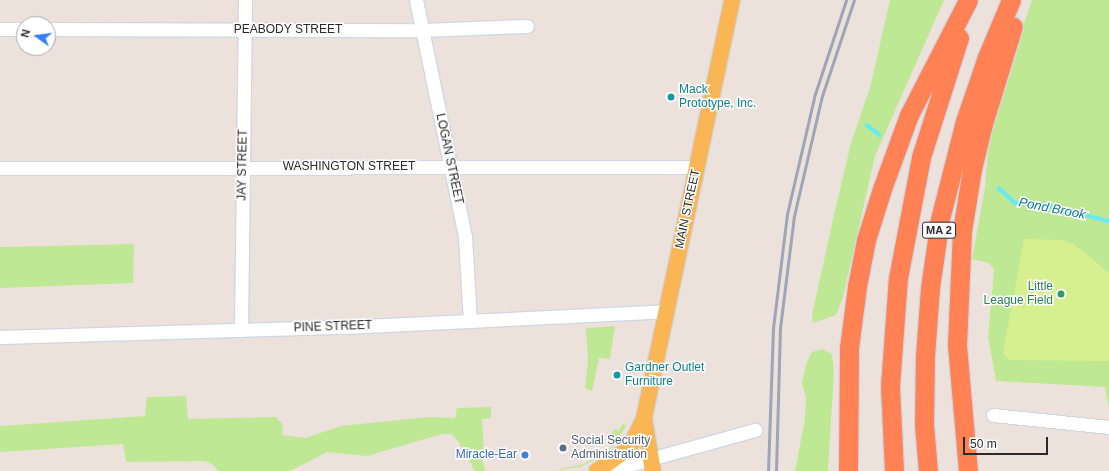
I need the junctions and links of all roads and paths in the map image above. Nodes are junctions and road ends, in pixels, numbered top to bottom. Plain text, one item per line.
1 (245, 0) edge
2 (416, 0) edge
3 (732, 0) edge
4 (968, 0) edge
5 (975, 0) edge
6 (1011, 0) edge
7 (1022, 0) edge
8 (527, 26) dead end
9 (0, 29) edge
10 (16, 29) edge
11 (56, 29) edge
12 (244, 30) junction
13 (422, 30) junction
14 (697, 166) junction
15 (451, 167) junction
16 (0, 168) edge
17 (243, 168) junction
18 (666, 311) junction
19 (470, 321) junction
20 (241, 330) junction
21 (0, 338) edge
22 (994, 415) dead end
23 (644, 418) junction
24 (1109, 427) edge
25 (754, 430) dead end
26 (652, 464) edge
27 (596, 471) edge
28 (608, 471) edge
29 (848, 471) edge
30 (894, 471) edge
31 (928, 471) edge
32 (968, 471) edge

1 - 12 street, JAY STREET
2 - 13 street, LOGAN STREET
3 - 14 main road, MAIN STREET
4 - 29 highway
5 - 30 highway, MA 2
6 - 31 highway, MA 2
7 - 32 highway
8 - 13 street, PEABODY STREET
9 - 10 street
11 - 12 street, PEABODY STREET
12 - 13 street, PEABODY STREET
12 - 17 street, JAY STREET
13 - 15 street, LOGAN STREET
14 - 15 street, WASHINGTON STREET
14 - 18 main road, MAIN STREET
15 - 17 street, WASHINGTON STREET
15 - 19 street, LOGAN STREET
16 - 17 street, WASHINGTON STREET
17 - 20 street, JAY STREET
18 - 19 street, PINE STREET
18 - 23 main road, MAIN STREET
19 - 20 street, PINE STREET
20 - 21 street, PINE STREET
22 - 24 street
23 - 26 main road, MAIN STREET
23 - 27 main road, MAIN STREET
25 - 26 street
26 - 28 street

